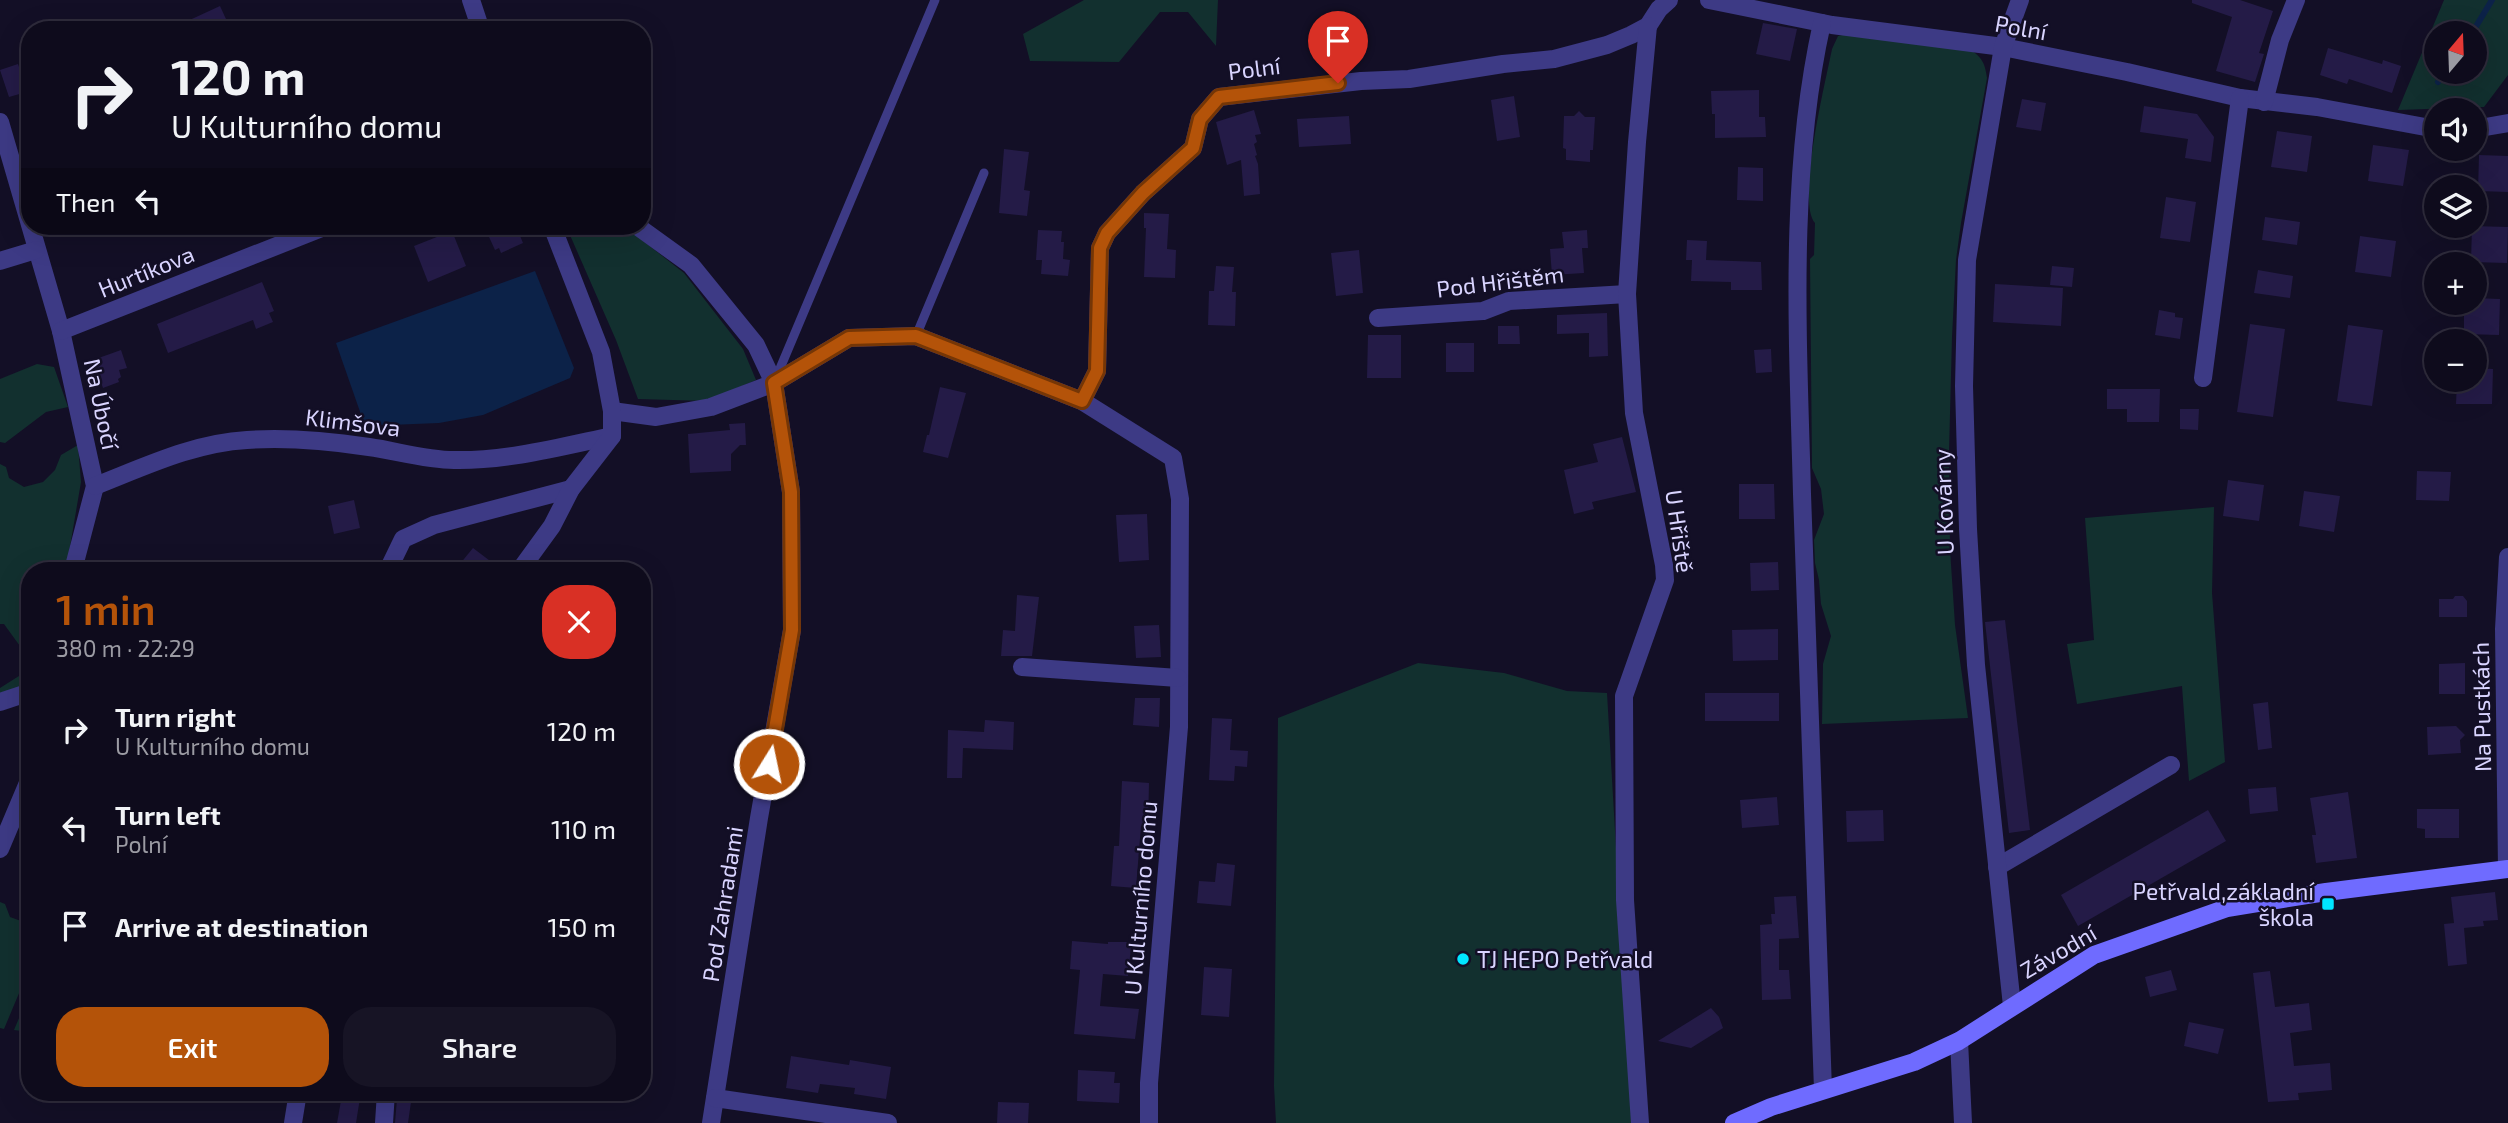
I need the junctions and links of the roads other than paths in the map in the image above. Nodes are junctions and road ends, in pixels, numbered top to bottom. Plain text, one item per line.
1 (471, 0) edge
2 (935, 0) edge
3 (1670, 0) edge
4 (1709, 0) edge
5 (2020, 0) edge
6 (2295, 0) edge
7 (478, 21) edge
8 (1822, 23) junction
9 (1648, 26) junction
10 (2003, 47) junction
11 (2240, 98) junction
12 (2264, 102) junction
13 (0, 122) edge
14 (2508, 123) edge
15 (2424, 127) edge
16 (2487, 127) edge
17 (984, 173) dead end
18 (21, 197) edge
19 (32, 235) edge
20 (304, 235) edge
21 (556, 235) edge
22 (649, 235) edge
23 (36, 250) junction
24 (0, 261) edge
25 (1627, 294) junction
26 (1378, 318) dead end
27 (61, 331) junction
28 (916, 336) junction
29 (2203, 377) dead end
30 (774, 383) junction
31 (1082, 401) junction
32 (612, 411) junction
33 (611, 436) junction
34 (94, 486) junction
35 (571, 489) junction
36 (2508, 558) edge
37 (75, 562) edge
38 (392, 562) edge
39 (526, 562) edge
40 (1022, 667) dead end
41 (1178, 678) junction
42 (21, 695) edge
43 (0, 702) edge
44 (2171, 765) dead end
45 (21, 799) edge
46 (0, 849) edge
47 (2507, 865) edge
48 (1997, 867) junction
49 (2012, 1006) junction
50 (1959, 1041) junction
51 (1823, 1090) junction
52 (715, 1098) junction
53 (297, 1101) edge
54 (385, 1101) edge
55 (293, 1123) edge
56 (384, 1123) edge
57 (711, 1123) edge
58 (888, 1123) edge
59 (1149, 1123) edge
60 (1640, 1123) edge
61 (1734, 1123) edge
62 (1963, 1123) edge

1 - 7 street
2 - 30 lane
3 - 9 street, Polní
4 - 8 street, Polní
5 - 10 street, U Kovárny
6 - 12 street
8 - 10 street, Polní
8 - 51 street
9 - 25 street, U Hřiště
9 - 31 street, Polní
10 - 11 street, Polní
10 - 48 street, U Kovárny
11 - 12 street, Polní
11 - 29 street
12 - 15 street, Polní
13 - 18 street, Na Úbočí
14 - 16 street
17 - 28 lane
19 - 23 street, Na Úbočí
20 - 27 street, Hurtíkova
21 - 32 street
22 - 30 street, Pod Zahradami
23 - 24 street
23 - 27 street, Na Úbočí
25 - 26 street, Pod Hřištěm
25 - 60 street, U Hřiště
27 - 34 street, Na Úbočí
28 - 30 street, U Kulturního domu
28 - 31 street, U Kulturního domu
30 - 32 street, U Kulturního domu
30 - 52 street, Pod Zahradami
31 - 41 street, U Kulturního domu
32 - 33 street
33 - 34 street, Klimšova
33 - 35 street
34 - 37 street, Na Úbočí
35 - 38 street
35 - 39 street
36 - 47 street, Na Pustkách
40 - 41 street
41 - 59 street, U Kulturního domu
42 - 43 street
44 - 48 street
45 - 46 street
47 - 49 street, Závodní
48 - 49 street, U Kovárny
49 - 50 street, Závodní
50 - 51 street, Závodní
50 - 62 street
51 - 61 street, Závodní
52 - 57 street, Pod Zahradami
52 - 58 street
53 - 55 street
54 - 56 street

